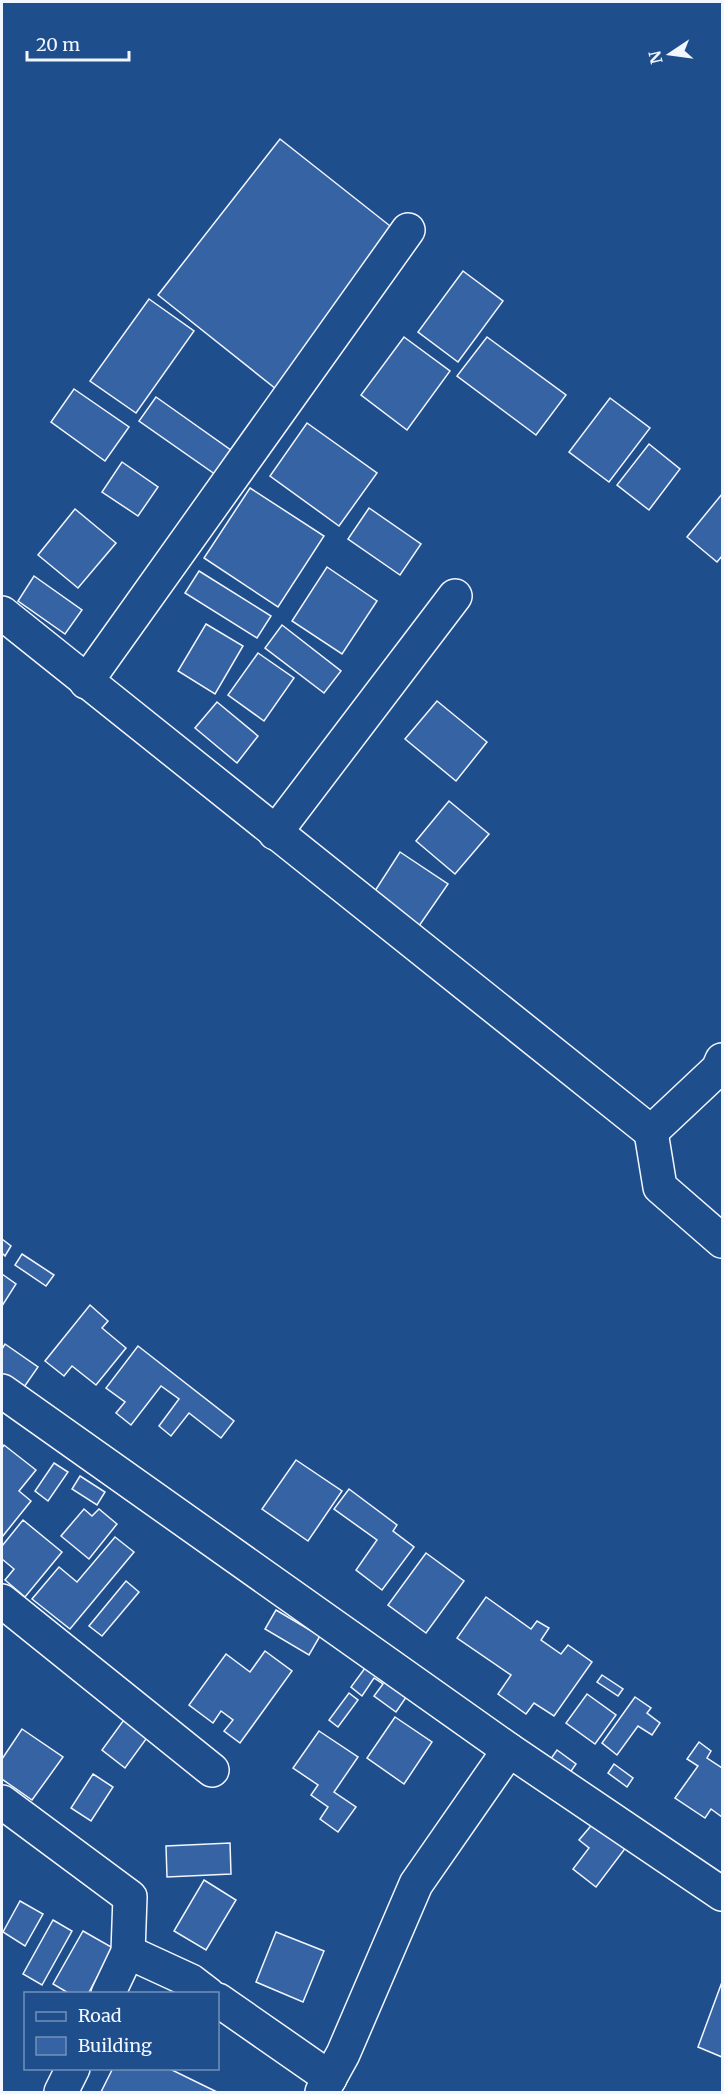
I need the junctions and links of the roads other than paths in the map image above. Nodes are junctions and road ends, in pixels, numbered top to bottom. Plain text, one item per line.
1 (408, 230) dead end
2 (455, 596) dead end
3 (2, 613) edge
4 (86, 682) junction
5 (275, 833) junction
6 (723, 1060) edge
7 (651, 1132) junction
8 (723, 1240) edge
9 (2, 1391) edge
10 (2, 1601) edge
11 (509, 1750) junction
12 (212, 1770) dead end
13 (2, 1802) edge
14 (723, 1894) edge
15 (128, 1952) junction
16 (109, 1992) edge
17 (205, 1992) edge
18 (219, 2001) edge
19 (72, 2070) edge
20 (326, 2085) edge
21 (61, 2092) edge

1 - 4 street
2 - 5 street
3 - 4 street
4 - 5 street
5 - 7 street
6 - 7 street
7 - 8 street
9 - 11 street
10 - 12 street
11 - 14 street
11 - 20 street
13 - 15 street
15 - 16 street
15 - 17 street
18 - 20 street
19 - 21 street

